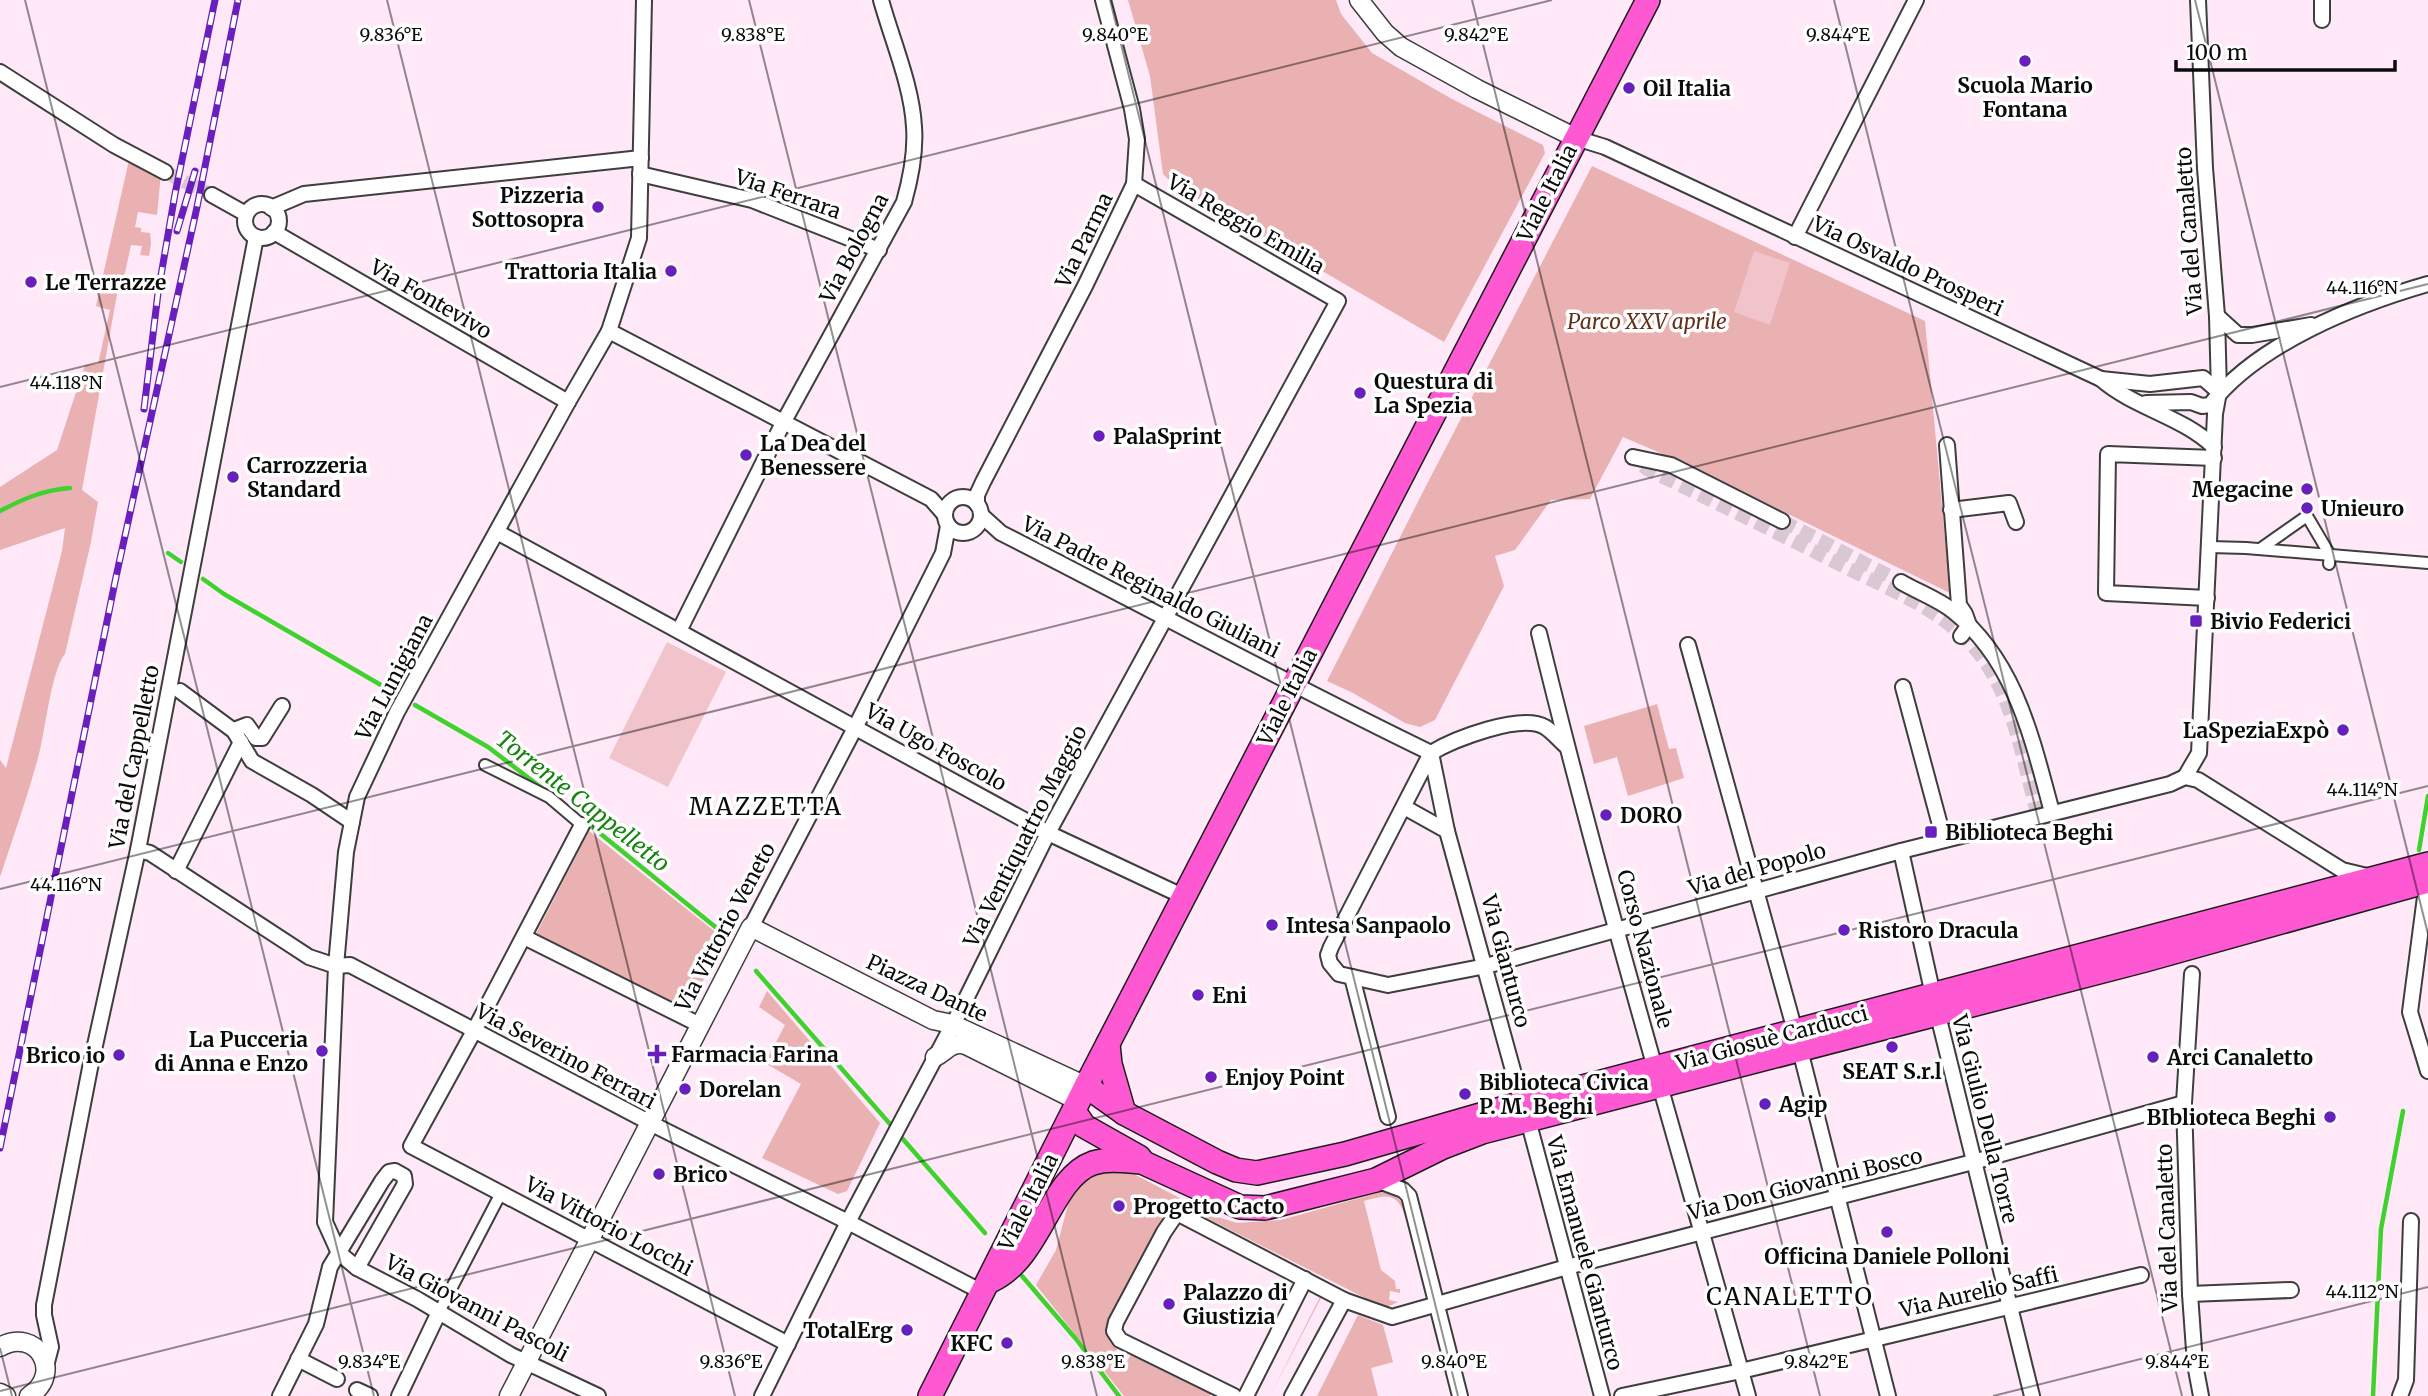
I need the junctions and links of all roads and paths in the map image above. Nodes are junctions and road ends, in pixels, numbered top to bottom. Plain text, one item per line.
1 (644, 0) edge
2 (881, 0) edge
3 (1103, 0) edge
4 (1360, 0) edge
5 (1648, 0) edge
6 (1916, 0) edge
7 (2198, 0) edge
8 (2322, 0) edge
9 (2322, 20) dead end
10 (0, 72) edge
11 (1576, 138) junction
12 (641, 158) junction
13 (164, 172) tunnel mouth
14 (640, 174) junction
15 (1134, 184) junction
16 (212, 195) tunnel mouth
17 (271, 208) junction
18 (246, 214) junction
19 (274, 232) junction
20 (256, 237) junction
21 (1795, 237) junction
22 (878, 252) junction
23 (2426, 285) edge
24 (867, 286) dead end
25 (1338, 301) joint
26 (2217, 316) junction
27 (2326, 322) junction
28 (609, 331) junction
29 (2101, 379) junction
30 (2219, 392) junction
31 (568, 402) junction
32 (2140, 403) junction
33 (783, 423) junction
34 (1947, 445) dead end
35 (2214, 452) junction
36 (1633, 457) dead end
37 (931, 499) junction
38 (969, 504) junction
39 (1951, 510) junction
40 (947, 521) junction
41 (1782, 521) tunnel mouth
42 (2016, 522) dead end
43 (497, 532) junction
44 (968, 532) junction
45 (1001, 533) junction
46 (2210, 547) junction
47 (2260, 549) junction
48 (943, 553) junction
49 (2330, 560) junction
50 (2428, 563) edge
51 (1901, 582) tunnel mouth
52 (2207, 598) junction
53 (1164, 615) junction
54 (1965, 630) junction
55 (679, 631) junction
56 (1539, 633) dead end
57 (1688, 645) dead end
58 (1293, 685) junction
59 (1903, 687) dead end
60 (180, 691) dead end
61 (282, 706) dead end
62 (856, 726) junction
63 (238, 736) junction
64 (1566, 746) junction
65 (1431, 753) junction
66 (485, 765) dead end
67 (2185, 777) junction
68 (1404, 807) junction
69 (2052, 812) junction
70 (352, 822) junction
71 (582, 825) joint
72 (1447, 831) junction
73 (1048, 833) junction
74 (1944, 840) junction
75 (138, 850) junction
76 (1901, 851) junction
77 (2428, 864) edge
78 (176, 871) junction
79 (2379, 877) junction
80 (2428, 881) edge
81 (1758, 891) junction
82 (1177, 893) dead end
83 (2428, 893) edge
84 (751, 927) junction
85 (1616, 930) junction
86 (524, 937) junction
87 (336, 966) junction
88 (1486, 966) junction
89 (2192, 974) dead end
90 (1345, 976) junction
91 (1935, 1004) junction
92 (952, 1024) junction
93 (700, 1025) junction
94 (474, 1031) junction
95 (1798, 1040) junction
96 (1108, 1044) junction
97 (934, 1056) junction
98 (2428, 1071) edge
99 (1657, 1077) junction
100 (1079, 1100) junction
101 (2184, 1103) junction
102 (1525, 1112) junction
103 (1124, 1113) junction
104 (1388, 1117) dead end
105 (649, 1123) junction
106 (1973, 1162) junction
107 (1144, 1163) junction
108 (1376, 1180) junction
109 (500, 1193) junction
110 (1838, 1197) junction
111 (2411, 1221) dead end
112 (848, 1222) junction
113 (1701, 1232) junction
114 (590, 1239) junction
115 (339, 1253) junction
116 (1567, 1267) junction
117 (358, 1268) junction
118 (2141, 1275) dead end
119 (1305, 1279) junction
120 (985, 1287) junction
121 (2291, 1290) dead end
122 (2190, 1294) junction
123 (1344, 1300) junction
124 (1437, 1305) junction
125 (2010, 1307) junction
126 (439, 1312) junction
127 (0, 1331) edge
128 (1873, 1338) junction
129 (20, 1341) junction
130 (788, 1344) junction
131 (0, 1347) edge
132 (298, 1359) junction
133 (527, 1362) junction
134 (46, 1366) junction
135 (1741, 1371) junction
136 (337, 1379) dead end
137 (35, 1394) edge
138 (280, 1396) edge
139 (398, 1396) edge
140 (509, 1396) edge
141 (598, 1396) edge
142 (762, 1396) edge
143 (930, 1396) edge
144 (1234, 1396) edge
145 (1246, 1396) edge
146 (1293, 1396) edge
147 (1460, 1396) edge
148 (1602, 1396) edge
149 (1622, 1396) edge
150 (1748, 1396) edge
151 (1888, 1396) edge
152 (2032, 1396) edge
153 (2201, 1396) edge
154 (2400, 1396) edge

1 - 12 street, Via Lunigiana
2 - 22 street, Via Bologna
3 - 15 street, Via Parma
4 - 11 street
5 - 11 main road, Viale Italia
6 - 21 street
7 - 26 street, Via del Canaletto
8 - 9 street
10 - 13 street
11 - 21 street, Via Osvaldo Prosperi
11 - 58 main road, Viale Italia
12 - 14 street, Via Lunigiana
12 - 17 street
14 - 22 street, Via Ferrara
14 - 28 street, Via Lunigiana
15 - 25 street, Via Reggio Emilia
15 - 38 street, Via Parma
16 - 18 street
17 - 18 street
17 - 19 street
18 - 20 street
19 - 20 street
19 - 31 street, Via Fontevivo
20 - 75 street, Via del Cappelletto
21 - 29 street, Via Osvaldo Prosperi
22 - 24 street
22 - 33 street, Via Bologna
23 - 27 street
25 - 53 street, Via Ventiquattro Maggio
26 - 27 street
26 - 30 street, Via del Canaletto
27 - 30 street
28 - 31 street, Via Lunigiana
28 - 33 street
29 - 30 street
29 - 32 street, Via Osvaldo Prosperi
30 - 32 street
30 - 35 street, Via del Canaletto
31 - 43 street, Via Lunigiana
32 - 35 street, Via Osvaldo Prosperi
33 - 37 street
33 - 55 street
34 - 39 street
35 - 46 street, Via del Canaletto
35 - 52 street
36 - 41 street
37 - 38 street
37 - 40 street
38 - 40 street, Via Vittorio Veneto
38 - 44 street, Via Vittorio Veneto
38 - 45 street, Via Padre Reginaldo Giuliani
39 - 42 street
39 - 54 street
40 - 44 street
40 - 48 street, Via Vittorio Veneto
43 - 55 street, Via Ugo Foscolo
43 - 70 street, Via Lunigiana
44 - 45 street, Via Padre Reginaldo Giuliani
44 - 48 street, Via Vittorio Veneto
45 - 53 street, Via Padre Reginaldo Giuliani
46 - 47 street
46 - 52 street, Via del Canaletto
47 - 49 street
47 - 49 street
48 - 62 street, Via Vittorio Veneto
49 - 50 street
51 - 54 street
52 - 67 street, Via del Canaletto
53 - 58 street, Via Padre Reginaldo Giuliani
53 - 73 street, Via Ventiquattro Maggio
54 - 69 street
55 - 62 street, Via Ugo Foscolo
56 - 64 street, Corso Nazionale
57 - 81 street
58 - 65 street, Via Padre Reginaldo Giuliani
58 - 96 main road, Viale Italia
59 - 74 street
60 - 63 street
61 - 63 street
62 - 73 street, Via Ugo Foscolo
62 - 84 street, Via Vittorio Veneto
63 - 70 street
63 - 78 street
64 - 65 street
64 - 85 street, Corso Nazionale
65 - 68 street
65 - 72 street, Via Gianturco
66 - 71 street
67 - 69 street, Via del Popolo
67 - 79 street
68 - 72 street
68 - 90 street
69 - 74 street, Via del Popolo
70 - 87 street, Via Lunigiana
71 - 86 street
72 - 88 street, Via Gianturco
73 - 82 street, Via Ugo Foscolo
73 - 92 street, Via Ventiquattro Maggio
74 - 76 street, Via del Popolo
75 - 78 street, Via Severino Ferrari
75 - 134 street, Via del Cappelletto
76 - 81 street, Via del Popolo
76 - 91 street, Via Giulio Della Torre
77 - 79 main road, Via Giosuè Carducci
78 - 87 street, Via Severino Ferrari
79 - 91 main road, Via Giosuè Carducci
80 - 91 main road, Via Giosuè Carducci
81 - 85 street, Via del Popolo
81 - 95 street
83 - 98 street
84 - 92 street, Piazza Dante
84 - 93 street, Via Vittorio Veneto
85 - 88 street, Via del Popolo
85 - 99 street, Corso Nazionale
86 - 93 street
86 - 94 street
87 - 94 street, Via Severino Ferrari
87 - 115 street, Via Lunigiana
88 - 90 street, Via del Popolo
88 - 102 street, Via Gianturco
89 - 101 street, Via del Canaletto
90 - 104 street
91 - 95 main road, Via Giosuè Carducci
91 - 106 street, Via Giulio Della Torre
92 - 97 street, Via Ventiquattro Maggio
92 - 100 street, Piazza Dante
93 - 105 street, Via Vittorio Veneto
94 - 105 street, Via Severino Ferrari
94 - 109 street, Via Vittorio Locchi
95 - 99 main road, Via Giosuè Carducci
95 - 110 street
96 - 100 main road, Viale Italia
96 - 103 main road
97 - 100 street, Piazza Dante
97 - 112 street, Via Ventiquattro Maggio
99 - 102 main road, Via Giosuè Carducci
99 - 113 street, Corso Nazionale
100 - 103 main road, Via Giosuè Carducci
100 - 107 main road, Via Giosuè Carducci
100 - 120 main road, Viale Italia
101 - 106 street, Via Don Giovanni Bosco
101 - 122 street, Via del Canaletto
102 - 103 main road, Via Giosuè Carducci
102 - 108 main road, Via Giosuè Carducci
102 - 116 street, Via Emanuele Gianturco
105 - 112 street, Via Severino Ferrari
105 - 114 street, Via Vittorio Veneto
106 - 110 street, Via Don Giovanni Bosco
106 - 125 street, Via Giulio Della Torre
107 - 108 main road, Via Giosuè Carducci
107 - 120 main road, Via Giosuè Carducci
108 - 124 street
109 - 114 street, Via Vittorio Locchi
109 - 126 street
110 - 113 street, Via Don Giovanni Bosco
110 - 128 street
111 - 154 street
112 - 120 street, Via Severino Ferrari
112 - 130 street, Via Ventiquattro Maggio
113 - 116 street, Via Don Giovanni Bosco
113 - 135 street, Corso Nazionale
114 - 130 street, Via Vittorio Locchi
114 - 133 street, Via Vittorio Veneto
115 - 117 street, Via Giovanni Pascoli
115 - 117 street
115 - 132 street
116 - 124 street, Via Don Giovanni Bosco
116 - 148 street, Via Emanuele Gianturco
117 - 126 street, Via Giovanni Pascoli
118 - 125 street, Via Aurelio Saffi
119 - 123 street, Via Don Giovanni Bosco
119 - 144 street, Via Don Giovanni Bosco
119 - 145 street
120 - 143 main road, Viale Italia
121 - 122 street
122 - 153 street, Via del Canaletto
123 - 124 street, Via Don Giovanni Bosco
123 - 146 street
124 - 147 street
125 - 128 street, Via Aurelio Saffi
125 - 152 street, Via Giulio Della Torre
126 - 133 street, Via Giovanni Pascoli
126 - 139 street
127 - 129 street
128 - 135 street, Via Aurelio Saffi
128 - 151 street
129 - 131 street
129 - 134 street
130 - 142 street, Via Ventiquattro Maggio
132 - 136 street
132 - 138 street
133 - 140 street, Via Vittorio Veneto
133 - 141 street, Via Giovanni Pascoli
134 - 137 street
135 - 149 street, Via Aurelio Saffi
135 - 150 street, Corso Nazionale

